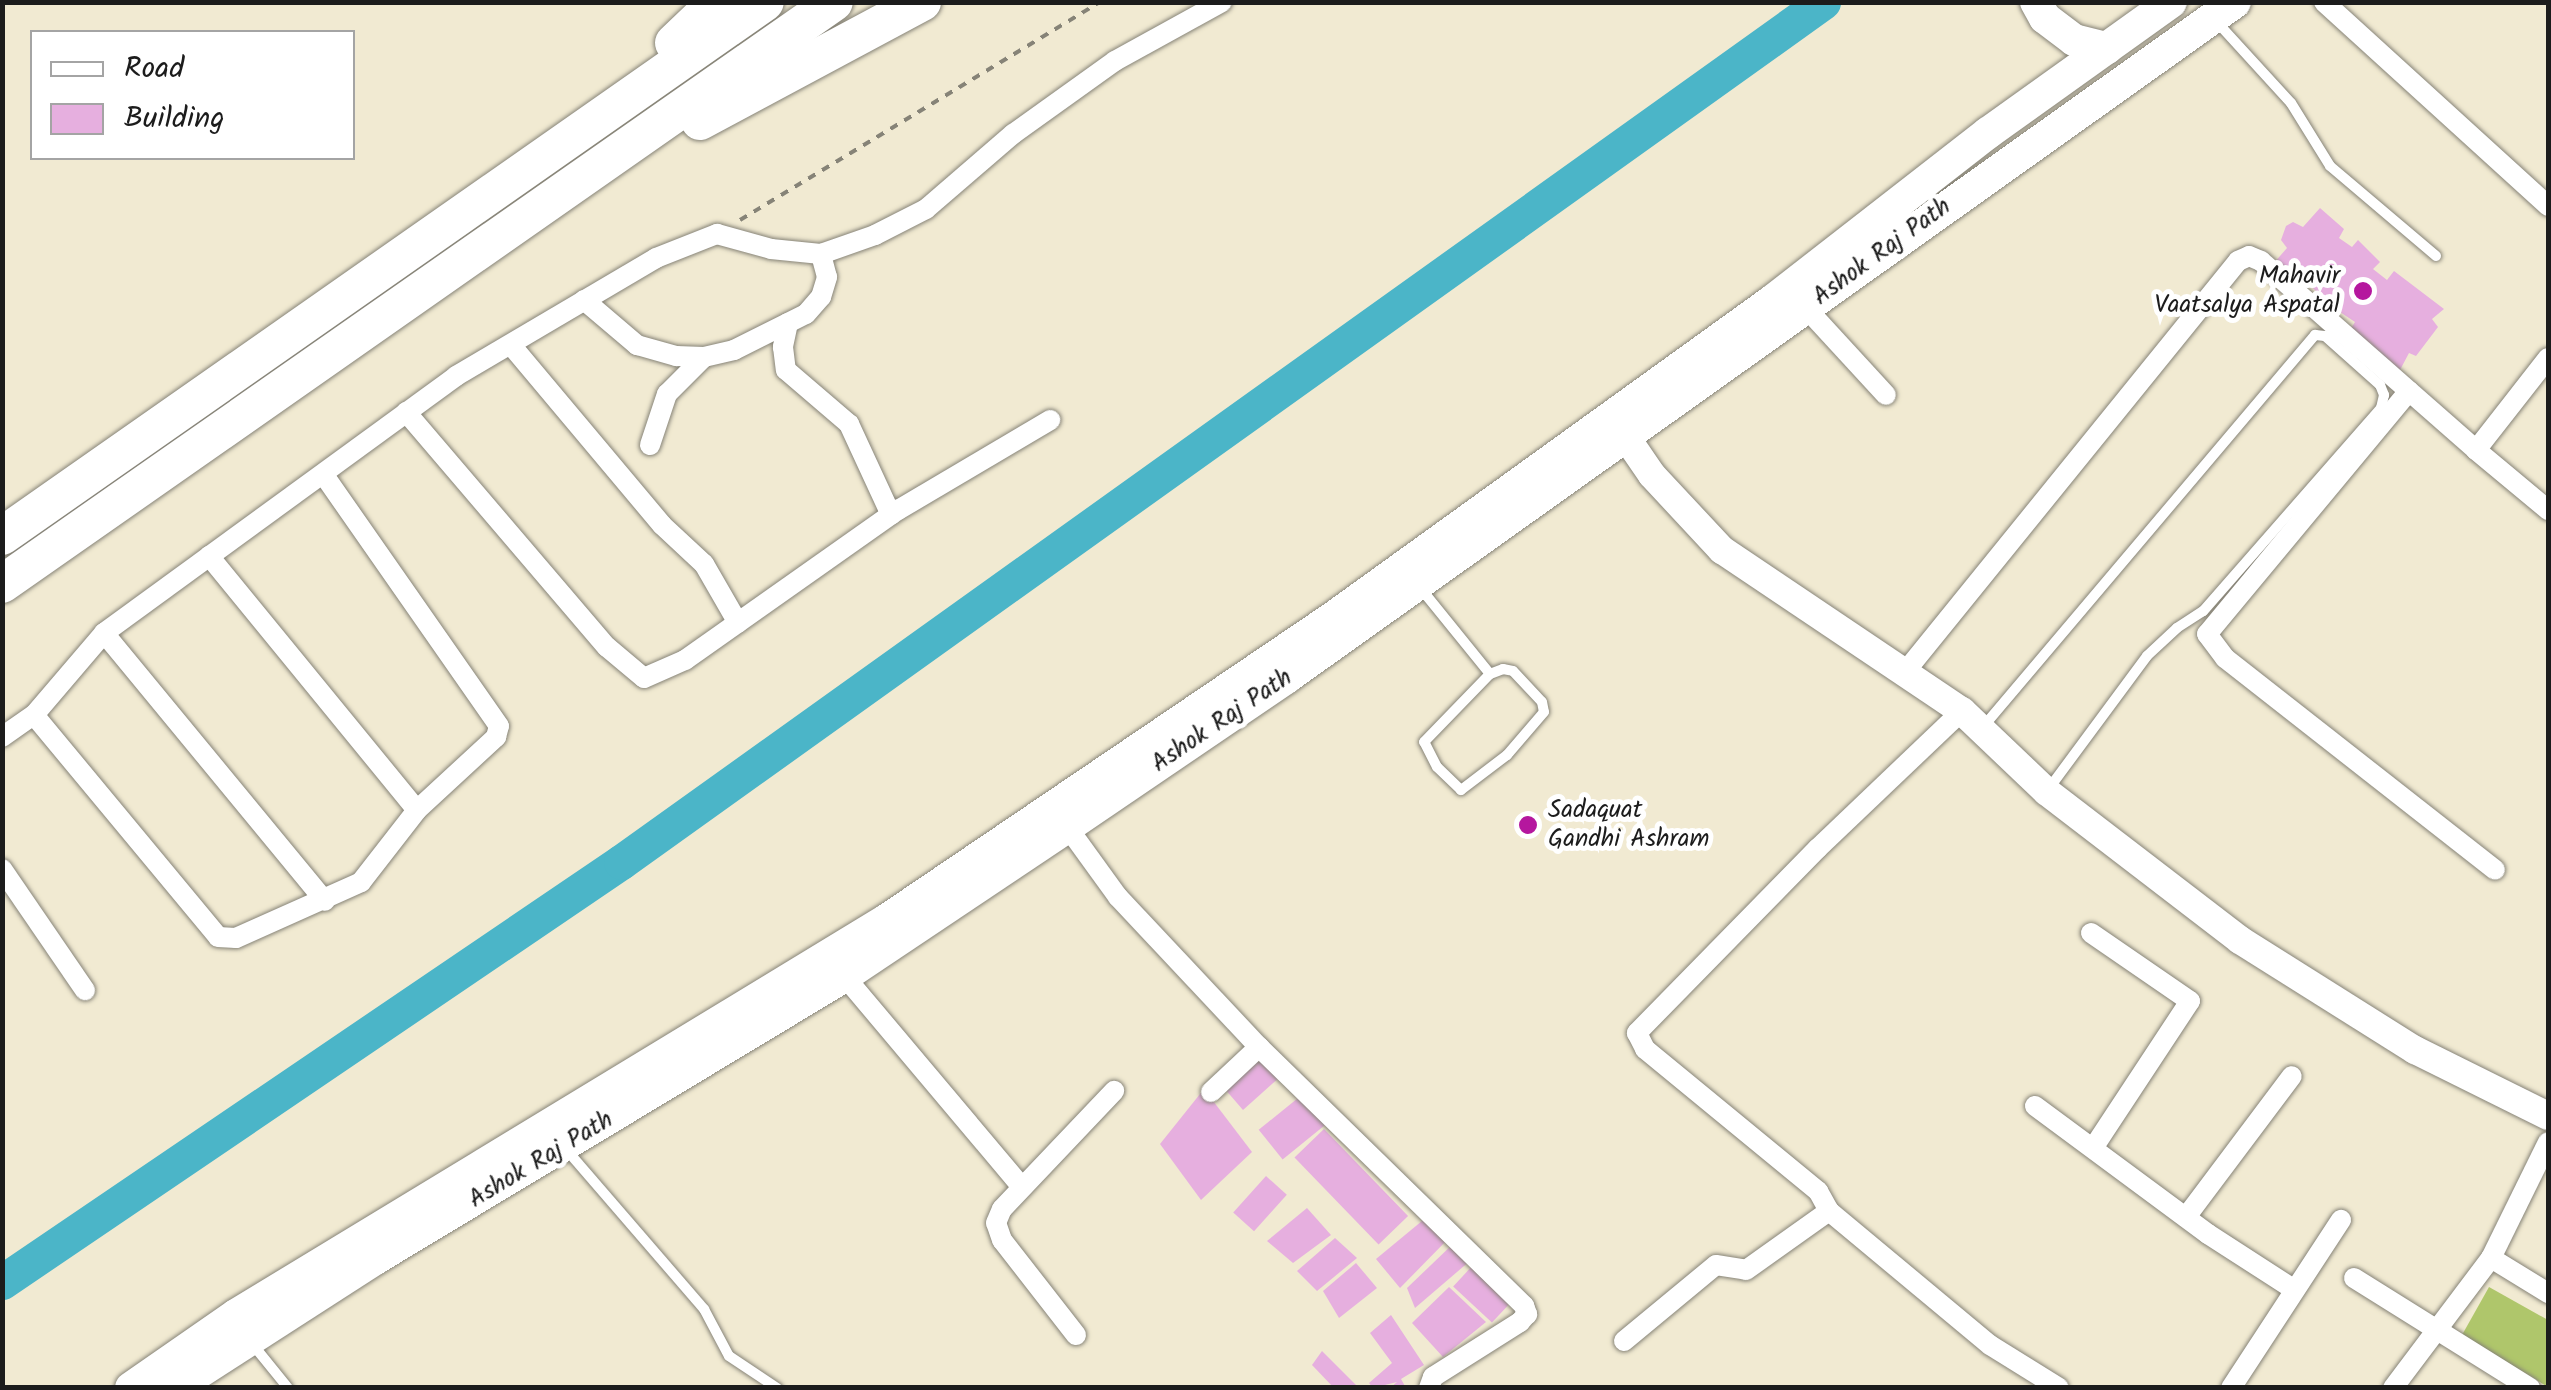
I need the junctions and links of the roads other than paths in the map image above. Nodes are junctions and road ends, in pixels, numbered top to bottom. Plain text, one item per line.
1 (718, 2) edge
2 (765, 2) edge
3 (834, 2) edge
4 (922, 2) edge
5 (1222, 2) edge
6 (2171, 2) edge
7 (2324, 2) edge
8 (2040, 10) edge
9 (2224, 10) edge
10 (2107, 48) junction
11 (2040, 96) junction
12 (574, 136) junction
13 (560, 196) junction
14 (2548, 206) edge
15 (821, 254) junction
16 (2436, 256) dead end
17 (584, 300) junction
18 (1806, 308) junction
19 (788, 322) junction
20 (512, 345) junction
21 (704, 358) junction
22 (2548, 358) edge
23 (2409, 391) junction
24 (1886, 395) dead end
25 (406, 412) junction
26 (1050, 420) dead end
27 (1618, 426) junction
28 (650, 445) dead end
29 (2476, 450) junction
30 (323, 474) junction
31 (2548, 510) edge
32 (890, 515) junction
33 (2, 536) edge
34 (209, 556) junction
35 (1411, 575) junction
36 (2, 584) edge
37 (738, 623) junction
38 (104, 633) junction
39 (1905, 672) junction
40 (1490, 674) junction
41 (34, 714) junction
42 (1972, 719) junction
43 (2, 737) edge
44 (2047, 792) junction
45 (417, 810) junction
46 (1060, 817) junction
47 (2, 869) edge
48 (2495, 870) dead end
49 (325, 900) junction
50 (2091, 933) dead end
51 (838, 965) junction
52 (85, 990) dead end
53 (1259, 1047) junction
54 (2292, 1076) dead end
55 (1114, 1090) dead end
56 (1211, 1092) dead end
57 (2036, 1106) dead end
58 (2548, 1116) edge
59 (2548, 1142) edge
60 (564, 1147) junction
61 (2093, 1148) junction
62 (1022, 1187) junction
63 (1829, 1211) junction
64 (2186, 1217) junction
65 (2341, 1220) dead end
66 (2491, 1258) junction
67 (2354, 1278) dead end
68 (2295, 1290) junction
69 (2548, 1294) edge
70 (242, 1327) junction
71 (2434, 1330) junction
72 (1076, 1335) dead end
73 (1624, 1341) dead end
74 (131, 1388) edge
75 (174, 1388) edge
76 (288, 1388) edge
77 (777, 1388) edge
78 (1429, 1388) edge
79 (2059, 1388) edge
80 (2230, 1388) edge
81 (2393, 1388) edge
82 (2530, 1388) edge

1 - 12 highway
2 - 12 highway
3 - 13 highway
4 - 13 highway
5 - 15 street
6 - 10 main road, Ashok Raj Path
7 - 14 street
8 - 10 main road
8 - 11 main road
9 - 16 lane
9 - 18 main road, Ashok Raj Path
10 - 11 main road, Ashok Raj Path
11 - 27 main road, Ashok Raj Path
12 - 33 highway
13 - 36 highway
15 - 17 street
15 - 19 street
17 - 20 street
17 - 21 street
18 - 24 street
18 - 27 main road, Ashok Raj Path
19 - 21 street
19 - 32 street
20 - 25 street
20 - 37 street
21 - 28 street
22 - 29 street
23 - 29 street
23 - 39 street
23 - 48 street
25 - 30 street
25 - 37 street
26 - 32 street
27 - 35 main road, Ashok Raj Path
27 - 39 street
29 - 31 street
30 - 34 street
30 - 45 street
32 - 37 street
34 - 38 street
34 - 45 street
35 - 40 lane
35 - 46 main road, Ashok Raj Path
38 - 41 street
38 - 49 street
39 - 42 street
40 - 40 lane
41 - 43 street
41 - 49 street
42 - 44 street
42 - 44 lane
42 - 63 street
44 - 58 street
45 - 49 street
46 - 51 main road, Ashok Raj Path
46 - 53 street
47 - 52 street
50 - 61 street
51 - 60 main road, Ashok Raj Path
51 - 62 street
51 - 70 main road, Ashok Raj Path
53 - 56 street
53 - 78 street
54 - 64 street
55 - 62 street
57 - 61 street
59 - 66 street
60 - 70 main road, Ashok Raj Path
60 - 77 lane
61 - 64 street
62 - 72 street
63 - 73 street
63 - 79 street
64 - 68 street
65 - 68 street
66 - 69 street
66 - 71 street
67 - 71 street
68 - 80 street
70 - 74 main road, Ashok Raj Path
70 - 75 main road, Ashok Raj Path
70 - 76 lane
71 - 81 street
71 - 82 street

